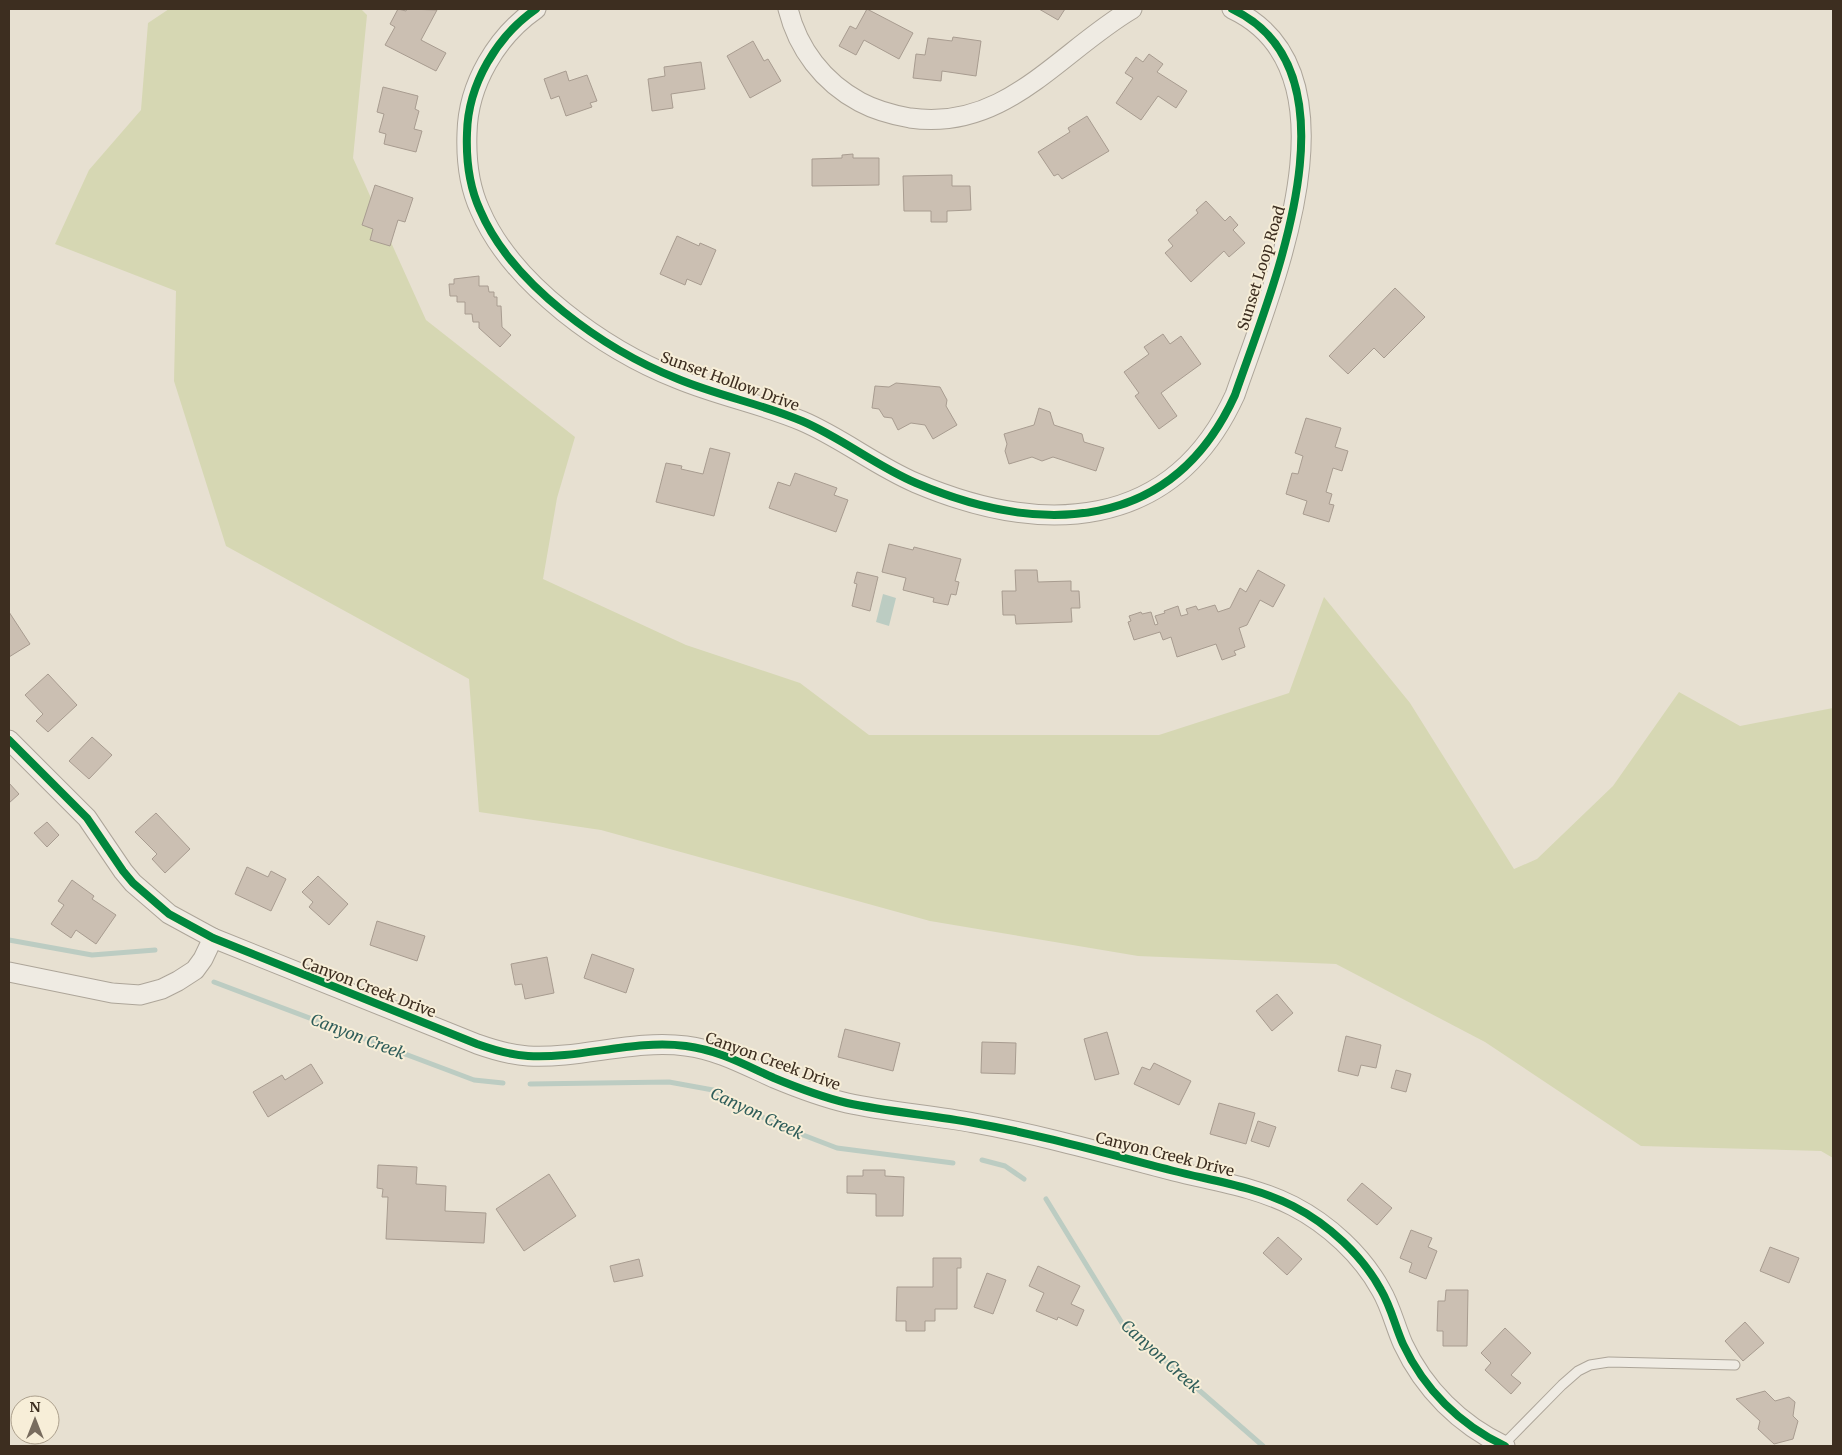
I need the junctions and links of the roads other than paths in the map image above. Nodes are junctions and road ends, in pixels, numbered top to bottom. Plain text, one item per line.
1 (536, 9) edge
2 (788, 9) edge
3 (1132, 9) edge
4 (1232, 9) edge
5 (1174, 478) joint
6 (9, 740) edge
7 (213, 938) junction
8 (9, 972) edge
9 (1735, 1365) dead end
10 (1504, 1446) edge

1 - 5 street, Sunset Hollow Drive
2 - 3 street
4 - 5 street, Sunset Loop Road
6 - 7 street, Canyon Creek Drive
7 - 8 street
7 - 10 street, Canyon Creek Drive
9 - 10 lane

